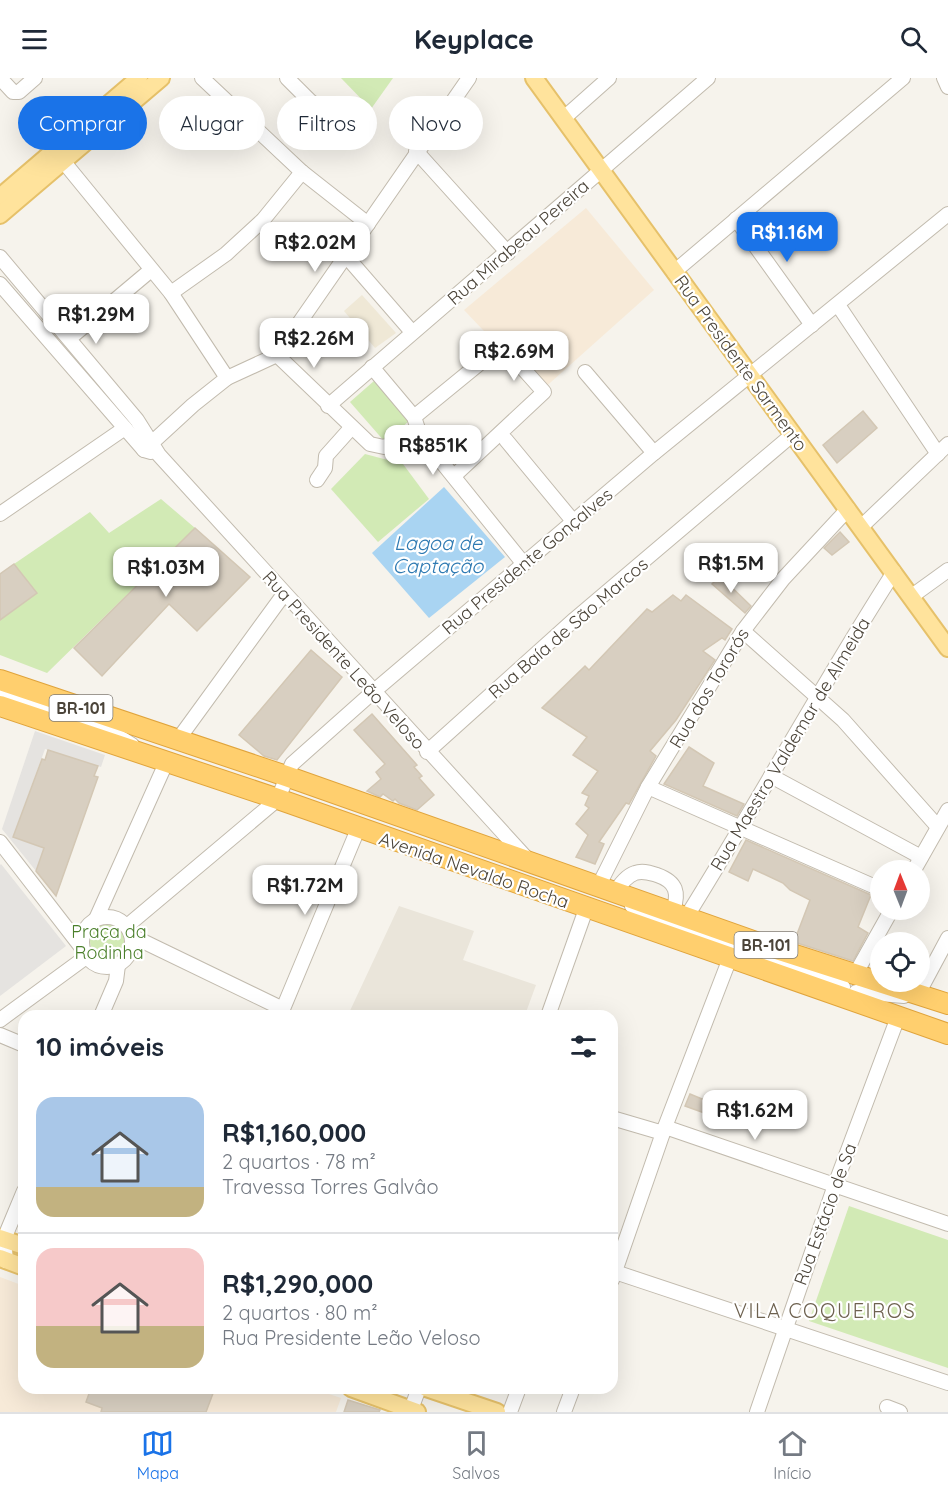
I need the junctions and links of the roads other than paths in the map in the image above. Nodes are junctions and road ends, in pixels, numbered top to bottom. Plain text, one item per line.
1 (0, 78) edge
2 (35, 78) edge
3 (140, 78) edge
4 (161, 78) edge
5 (202, 78) edge
6 (287, 78) edge
7 (469, 78) edge
8 (534, 78) edge
9 (609, 78) edge
10 (708, 78) edge
11 (903, 78) edge
12 (944, 78) edge
13 (948, 87) edge
14 (306, 96) edge
15 (564, 118) junction
16 (416, 151) junction
17 (63, 160) junction
18 (601, 170) junction
19 (302, 172) junction
20 (0, 197) edge
21 (948, 214) edge
22 (0, 215) edge
23 (736, 219) junction
24 (368, 224) junction
25 (508, 253) junction
26 (346, 256) junction
27 (0, 257) edge
28 (151, 270) junction
29 (675, 272) junction
30 (0, 284) edge
31 (171, 293) junction
32 (838, 305) junction
33 (812, 325) junction
34 (412, 332) junction
35 (70, 338) junction
36 (277, 355) junction
37 (372, 367) junction
38 (585, 372) dead end
39 (748, 376) junction
40 (227, 378) junction
41 (328, 405) junction
42 (414, 417) junction
43 (125, 428) junction
44 (351, 428) junction
45 (420, 435) junction
46 (792, 435) junction
47 (506, 440) dead end
48 (152, 449) junction
49 (943, 449) edge
50 (654, 453) junction
51 (454, 476) junction
52 (317, 480) dead end
53 (848, 509) junction
54 (0, 514) edge
55 (573, 521) junction
56 (861, 527) junction
57 (523, 563) junction
58 (948, 570) edge
59 (894, 572) junction
60 (284, 594) junction
61 (912, 596) junction
62 (743, 631) junction
63 (948, 648) edge
64 (373, 692) junction
65 (0, 693) edge
66 (817, 697) junction
67 (117, 734) junction
68 (169, 738) junction
69 (427, 752) junction
70 (159, 761) junction
71 (286, 776) junction
72 (771, 776) junction
73 (648, 787) junction
74 (278, 799) junction
75 (948, 810) edge
76 (938, 827) junction
77 (742, 828) junction
78 (358, 829) junction
79 (0, 842) edge
80 (921, 857) junction
81 (919, 860) edge
82 (531, 864) junction
83 (870, 885) edge
84 (601, 888) junction
85 (581, 907) junction
86 (672, 915) junction
87 (96, 919) junction
88 (887, 920) edge
89 (129, 931) junction
90 (948, 938) edge
91 (84, 953) junction
92 (730, 958) junction
93 (118, 965) junction
94 (856, 983) junction
95 (933, 999) edge
96 (104, 1010) edge
97 (278, 1010) edge
98 (283, 1010) edge
99 (550, 1010) edge
100 (898, 1017) junction
101 (0, 1020) edge
102 (924, 1026) junction
103 (948, 1034) edge
104 (0, 1035) edge
105 (18, 1042) edge
106 (618, 1119) edge
107 (664, 1130) junction
108 (835, 1185) junction
109 (18, 1204) edge
110 (948, 1224) edge
111 (2, 1239) edge
112 (18, 1244) edge
113 (618, 1245) edge
114 (3, 1260) edge
115 (18, 1265) edge
116 (618, 1277) edge
117 (784, 1327) junction
118 (948, 1383) edge
119 (367, 1394) edge
120 (417, 1394) edge
121 (444, 1394) edge
122 (517, 1394) edge
123 (571, 1394) edge
124 (413, 1411) edge
125 (498, 1412) edge
126 (510, 1412) edge
127 (564, 1412) edge
128 (756, 1412) edge

1 - 2 street
3 - 20 main road
4 - 17 main road
5 - 19 street
6 - 14 street
7 - 16 street
8 - 15 main road, Rua Presidente Sarmento
9 - 15 street
10 - 18 street, Rua Mirabeau Pereira
11 - 23 street
12 - 13 street
15 - 18 main road, Rua Presidente Sarmento
16 - 24 street
16 - 25 street
17 - 22 main road
17 - 28 street
18 - 25 street, Rua Mirabeau Pereira
18 - 29 main road, Rua Presidente Sarmento
19 - 24 street
19 - 31 street
21 - 32 street, Rua Presidente Gonçalves
23 - 29 street
23 - 33 street
24 - 26 street
25 - 34 street, Rua Mirabeau Pereira
26 - 34 street
26 - 36 street
27 - 35 street, Rua Presidente Leão Veloso
28 - 31 street
28 - 35 street
29 - 39 main road, Rua Presidente Sarmento
30 - 43 street, Rua Presidente Leão Veloso
31 - 40 street
32 - 33 street, Rua Presidente Gonçalves
32 - 49 street
33 - 39 street, Rua Presidente Gonçalves
34 - 37 street, Rua Mirabeau Pereira
35 - 48 street, Rua Presidente Leão Veloso
36 - 40 street
36 - 41 street
37 - 41 street, Rua Mirabeau Pereira
37 - 42 street
38 - 50 street
39 - 46 main road, Rua Presidente Sarmento
39 - 50 street, Rua Presidente Gonçalves
40 - 48 street
41 - 44 street
42 - 45 street
42 - 51 street
43 - 48 street, Rua Presidente Leão Veloso
43 - 54 street
44 - 45 street
44 - 52 street
45 - 51 street
46 - 53 main road, Rua Presidente Sarmento
46 - 69 street, Rua Baía de São Marcos
47 - 55 street
48 - 60 street, Rua Presidente Leão Veloso
49 - 56 street
50 - 55 street, Rua Presidente Gonçalves
51 - 57 street
53 - 56 main road, Rua Presidente Sarmento
53 - 62 street, Rua dos Tororós
55 - 57 street, Rua Presidente Gonçalves
56 - 59 main road, Rua Presidente Sarmento
57 - 64 street, Rua Presidente Gonçalves
58 - 61 street
59 - 61 main road, Rua Presidente Sarmento
59 - 66 street, Rua Maestro Valdemar de Almeida
60 - 64 street, Rua Presidente Leão Veloso
60 - 68 street
61 - 63 main road, Rua Presidente Sarmento
62 - 66 street
62 - 73 street, Rua dos Tororós
64 - 69 street, Rua Presidente Leão Veloso
64 - 71 street, Rua Presidente Gonçalves
65 - 67 street
65 - 68 highway, Avenida Nevaldo Rocha / BR-101
65 - 70 highway, Avenida Nevaldo Rocha / BR-101
66 - 72 street, Rua Maestro Valdemar de Almeida
66 - 76 street
67 - 68 street
67 - 70 street
68 - 71 highway, Avenida Nevaldo Rocha / BR-101
69 - 82 street, Rua Presidente Leão Veloso
70 - 74 highway, Avenida Nevaldo Rocha / BR-101
70 - 87 street
71 - 74 street, Rua Presidente Gonçalves
71 - 82 highway, Avenida Nevaldo Rocha / BR-101
72 - 77 street, Rua Maestro Valdemar de Almeida
72 - 80 street
73 - 77 street
73 - 84 street, Rua dos Tororós
74 - 78 highway, Avenida Nevaldo Rocha / BR-101
74 - 89 street
75 - 76 street
76 - 80 street
77 - 83 street
77 - 86 street, Rua Maestro Valdemar de Almeida
78 - 85 highway, Avenida Nevaldo Rocha / BR-101
78 - 98 street
79 - 91 street
80 - 81 street
82 - 84 highway, Avenida Nevaldo Rocha / BR-101
84 - 86 highway, Avenida Nevaldo Rocha / BR-101
84 - 86 street
85 - 86 street
85 - 92 highway, Avenida Nevaldo Rocha / BR-101
85 - 99 street
86 - 94 highway, Avenida Nevaldo Rocha / BR-101
86 - 94 street
87 - 89 street
87 - 91 street
88 - 94 street
89 - 93 street
89 - 97 street
90 - 95 street
91 - 93 street
91 - 101 street
92 - 100 highway, Avenida Nevaldo Rocha / BR-101
92 - 107 street
93 - 96 street
94 - 95 highway, Avenida Nevaldo Rocha / BR-101
94 - 102 street
100 - 102 highway, Avenida Nevaldo Rocha / BR-101
100 - 108 street, Rua Estácio de Sa
102 - 103 highway, Avenida Nevaldo Rocha / BR-101
104 - 105 street
106 - 107 street
107 - 108 street
107 - 113 street
108 - 110 street
108 - 117 street, Rua Estácio de Sa
109 - 111 street
111 - 112 main road
111 - 114 street
114 - 115 main road
116 - 117 street
117 - 118 street
117 - 128 street, Rua Estácio de Sa
119 - 124 main road
120 - 124 street
121 - 125 main road
122 - 126 street
123 - 127 street

